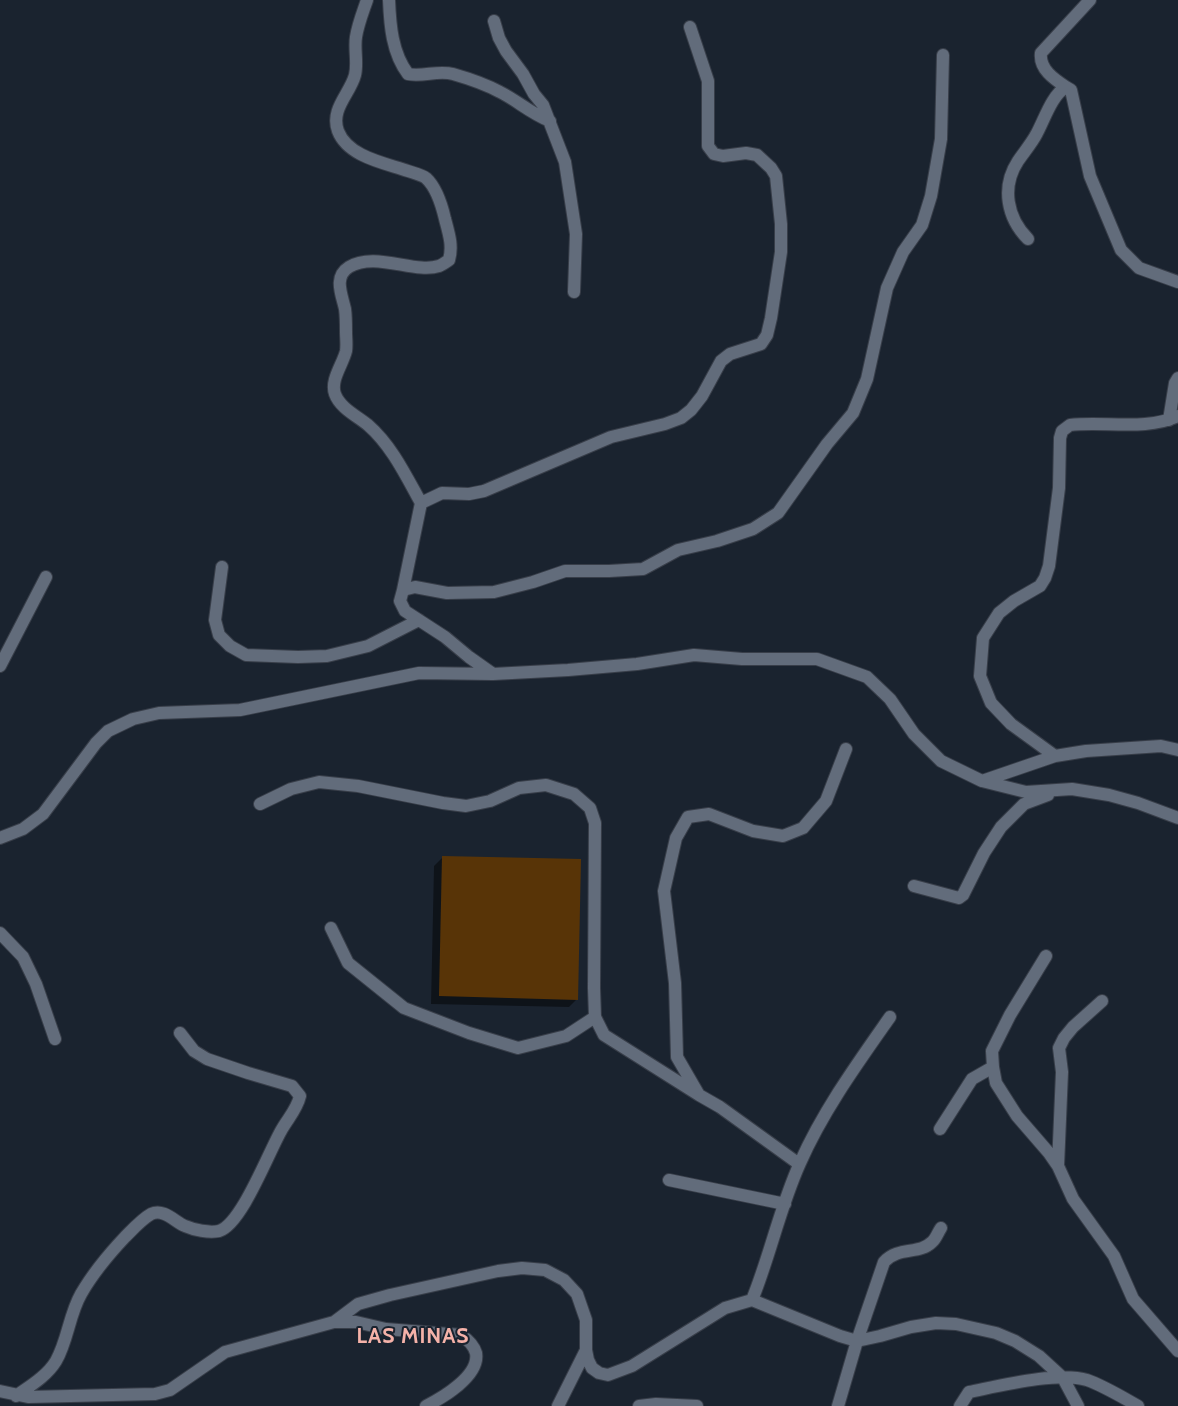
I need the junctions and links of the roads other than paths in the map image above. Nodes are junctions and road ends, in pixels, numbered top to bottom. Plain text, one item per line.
1 (367, 0) edge
2 (389, 0) edge
3 (1090, 0) edge
4 (494, 21) dead end
5 (690, 27) dead end
6 (943, 55) dead end
7 (1066, 87) junction
8 (550, 121) junction
9 (1028, 239) dead end
10 (1178, 282) edge
11 (574, 292) dead end
12 (1178, 378) edge
13 (1173, 418) edge
14 (421, 503) junction
15 (222, 567) dead end
16 (46, 577) dead end
17 (403, 590) junction
18 (419, 620) junction
19 (0, 666) edge
20 (493, 674) junction
21 (846, 749) dead end
22 (1178, 750) edge
23 (1055, 756) junction
24 (982, 781) junction
25 (1072, 789) junction
26 (260, 804) dead end
27 (1178, 818) edge
28 (0, 838) edge
29 (914, 886) dead end
30 (331, 928) dead end
31 (0, 933) edge
32 (1046, 956) dead end
33 (1102, 1001) dead end
34 (595, 1017) junction
35 (890, 1017) dead end
36 (180, 1033) dead end
37 (55, 1039) dead end
38 (993, 1067) junction
39 (699, 1095) junction
40 (940, 1129) dead end
41 (799, 1164) junction
42 (1058, 1166) junction
43 (669, 1180) dead end
44 (785, 1204) junction
45 (941, 1228) dead end
46 (752, 1300) junction
47 (334, 1322) junction
48 (857, 1341) junction
49 (586, 1350) junction
50 (1178, 1351) edge
51 (1063, 1378) junction
52 (0, 1391) edge
53 (16, 1396) junction
54 (426, 1406) edge
55 (558, 1406) edge
56 (639, 1406) edge
57 (696, 1406) edge
58 (838, 1406) edge
59 (960, 1406) edge
60 (1078, 1406) edge
61 (1138, 1406) edge

1 - 14 street
2 - 8 street
3 - 7 street
4 - 8 street
5 - 14 street
6 - 17 street
7 - 9 street
7 - 10 street
8 - 11 street
12 - 13 street
13 - 23 street
14 - 17 street
15 - 18 street
16 - 19 street
17 - 18 street
18 - 20 street
20 - 24 street
20 - 28 street
21 - 39 street
22 - 23 street
23 - 24 street
24 - 25 street
25 - 27 street
25 - 29 street
26 - 34 street
30 - 34 street
31 - 37 street
32 - 38 street
33 - 42 street
34 - 39 street
35 - 41 street
36 - 53 street
38 - 40 street
38 - 42 street
39 - 41 street
41 - 44 street
42 - 50 street
43 - 44 street
44 - 46 street
45 - 48 street
46 - 48 street
46 - 49 street
47 - 49 street
47 - 53 street
47 - 54 street
48 - 51 street
48 - 58 street
49 - 55 street
51 - 59 street
51 - 60 street
51 - 61 street
52 - 53 street
56 - 57 street

